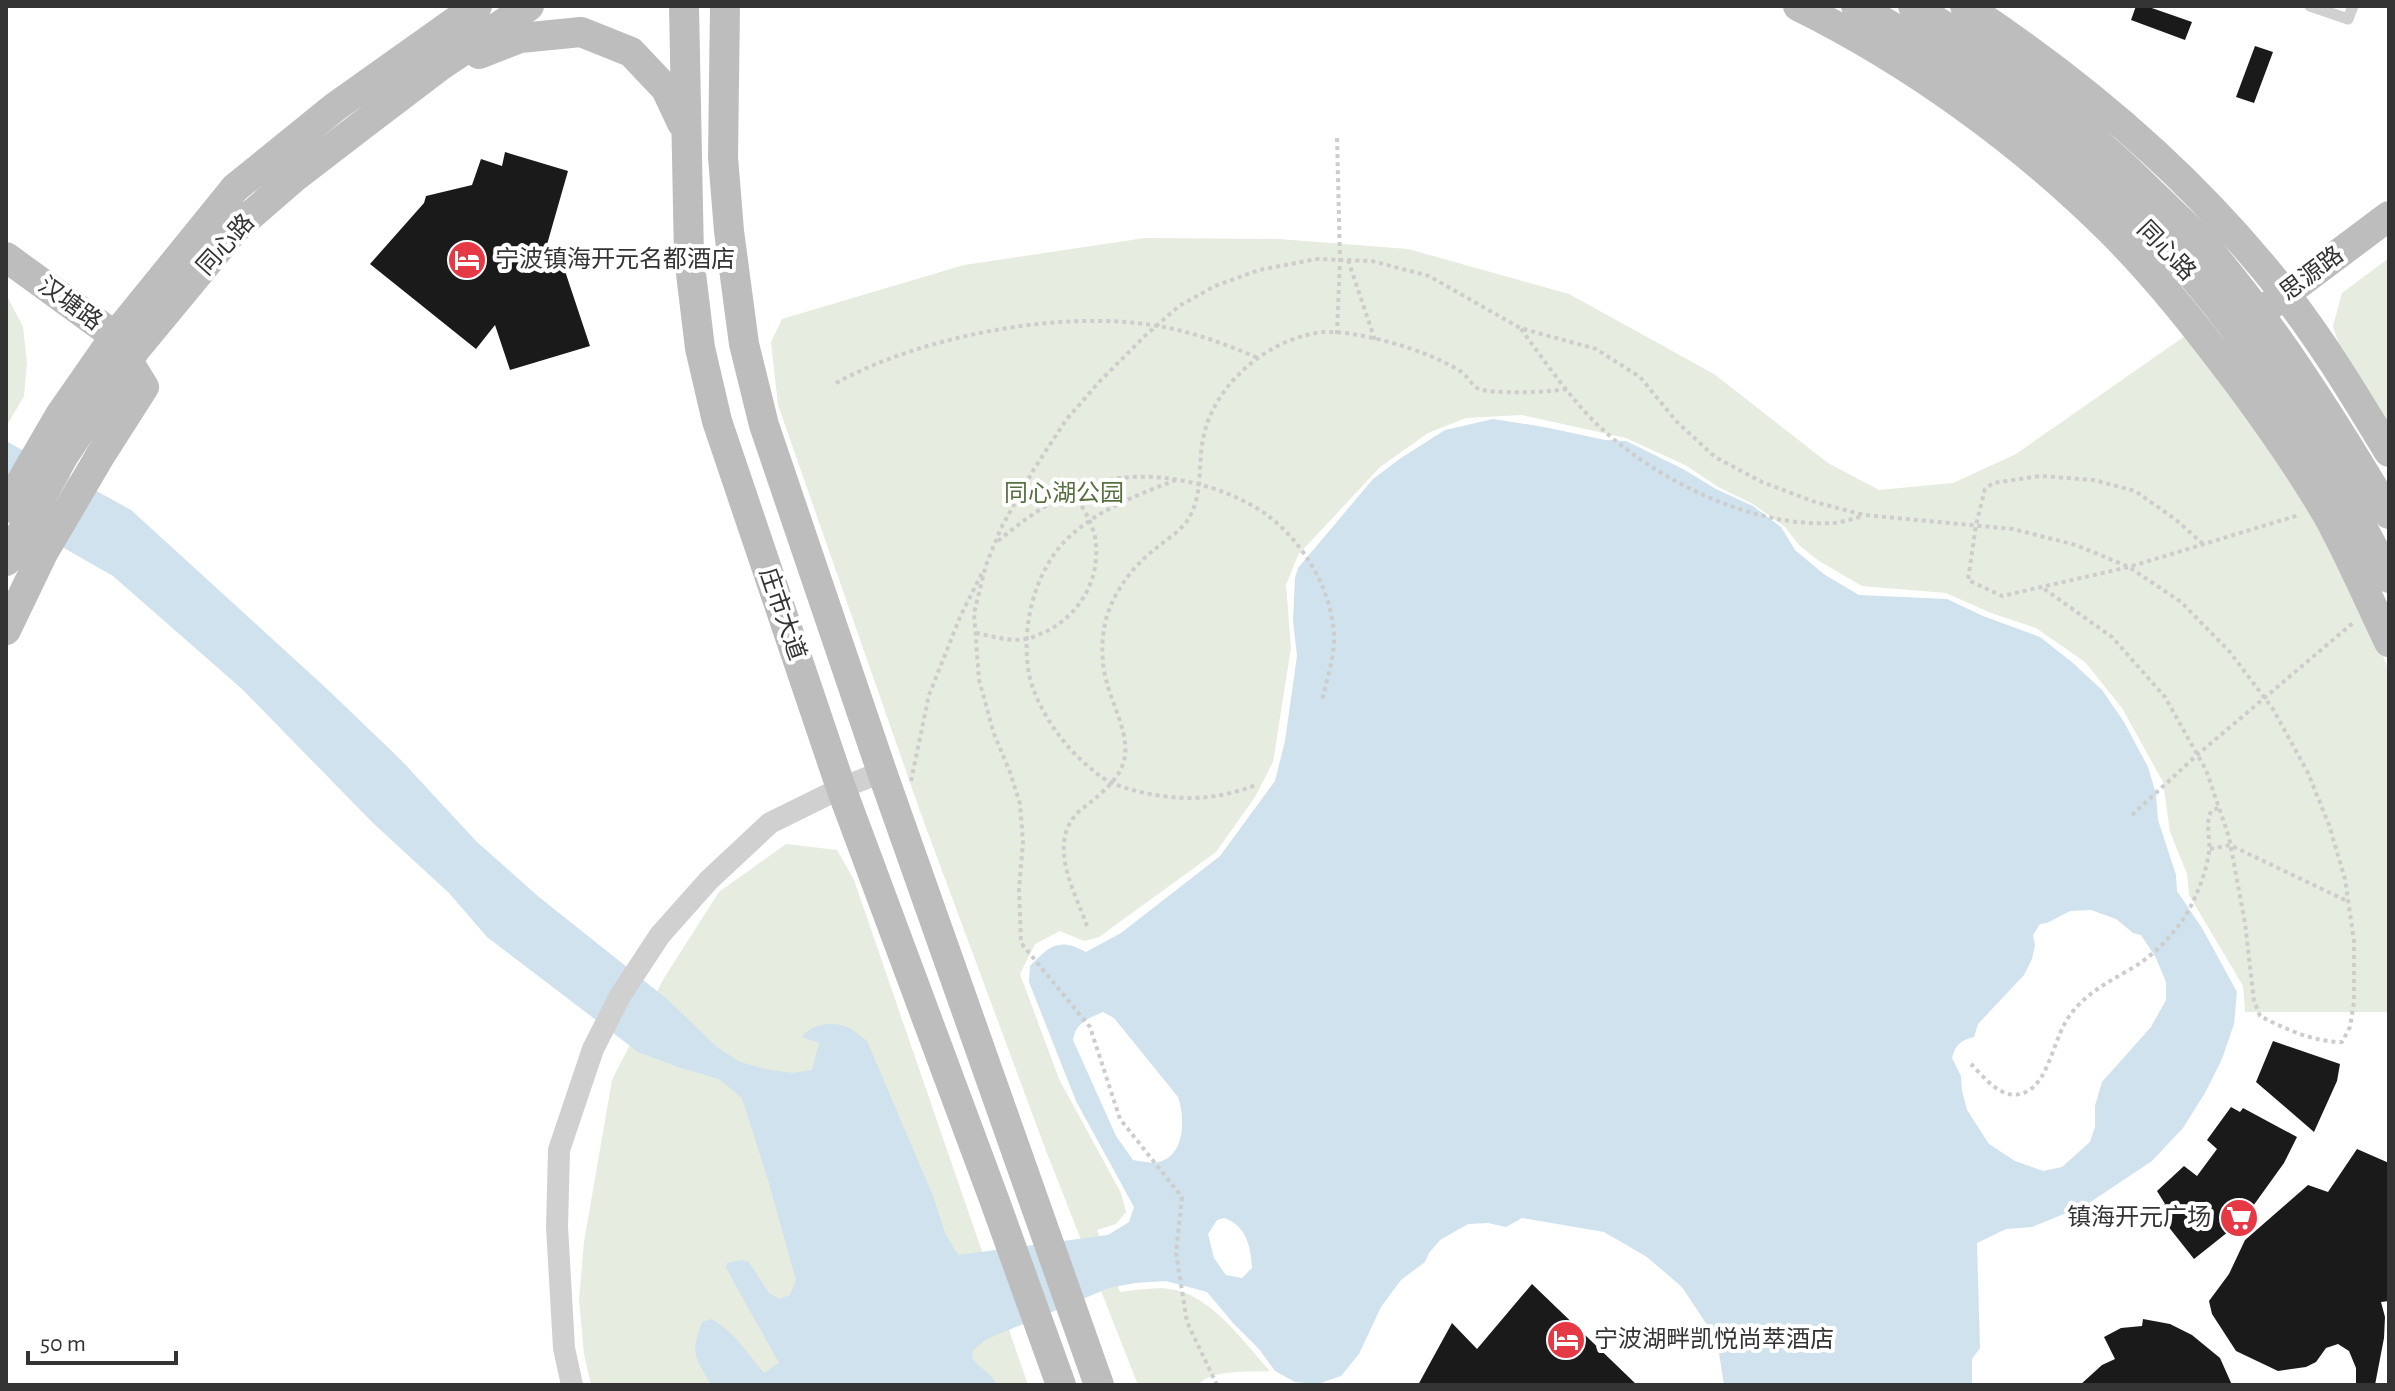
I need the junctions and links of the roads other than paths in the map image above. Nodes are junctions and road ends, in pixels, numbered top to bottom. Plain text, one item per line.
1 (477, 6) edge
2 (529, 6) edge
3 (684, 6) edge
4 (725, 6) edge
5 (1798, 6) edge
6 (1856, 6) edge
7 (1913, 6) edge
8 (1965, 6) edge
9 (2310, 6) edge
10 (2353, 6) edge
11 (432, 72) junction
12 (686, 133) junction
13 (2389, 216) edge
14 (6, 257) edge
15 (2285, 294) junction
16 (2247, 323) junction
17 (126, 349) junction
18 (2389, 452) edge
19 (6, 508) edge
20 (2389, 514) edge
21 (12, 548) edge
22 (2389, 578) edge
23 (6, 630) edge
24 (2389, 642) edge
25 (882, 772) junction
26 (841, 788) junction
27 (1060, 1382) edge
28 (572, 1385) edge
29 (1099, 1385) edge

1 - 17 street, 同心路
2 - 11 street, 同心路
3 - 12 street, 庄市大道
4 - 25 street, 庄市大道
5 - 24 street
6 - 16 street, 同心路
7 - 16 street, 同心路
8 - 15 street
9 - 10 lane
11 - 12 street
11 - 17 street, 同心路
12 - 26 street, 庄市大道
13 - 15 street, 思源路
14 - 17 street, 汉塘路
15 - 16 street, 思源路
15 - 18 street
16 - 20 street, 同心路
16 - 22 street, 同心路
17 - 19 street, 同心路
17 - 21 street, 同心路
17 - 23 street
25 - 26 street
25 - 29 street, 庄市大道
26 - 27 street, 庄市大道
26 - 28 street

